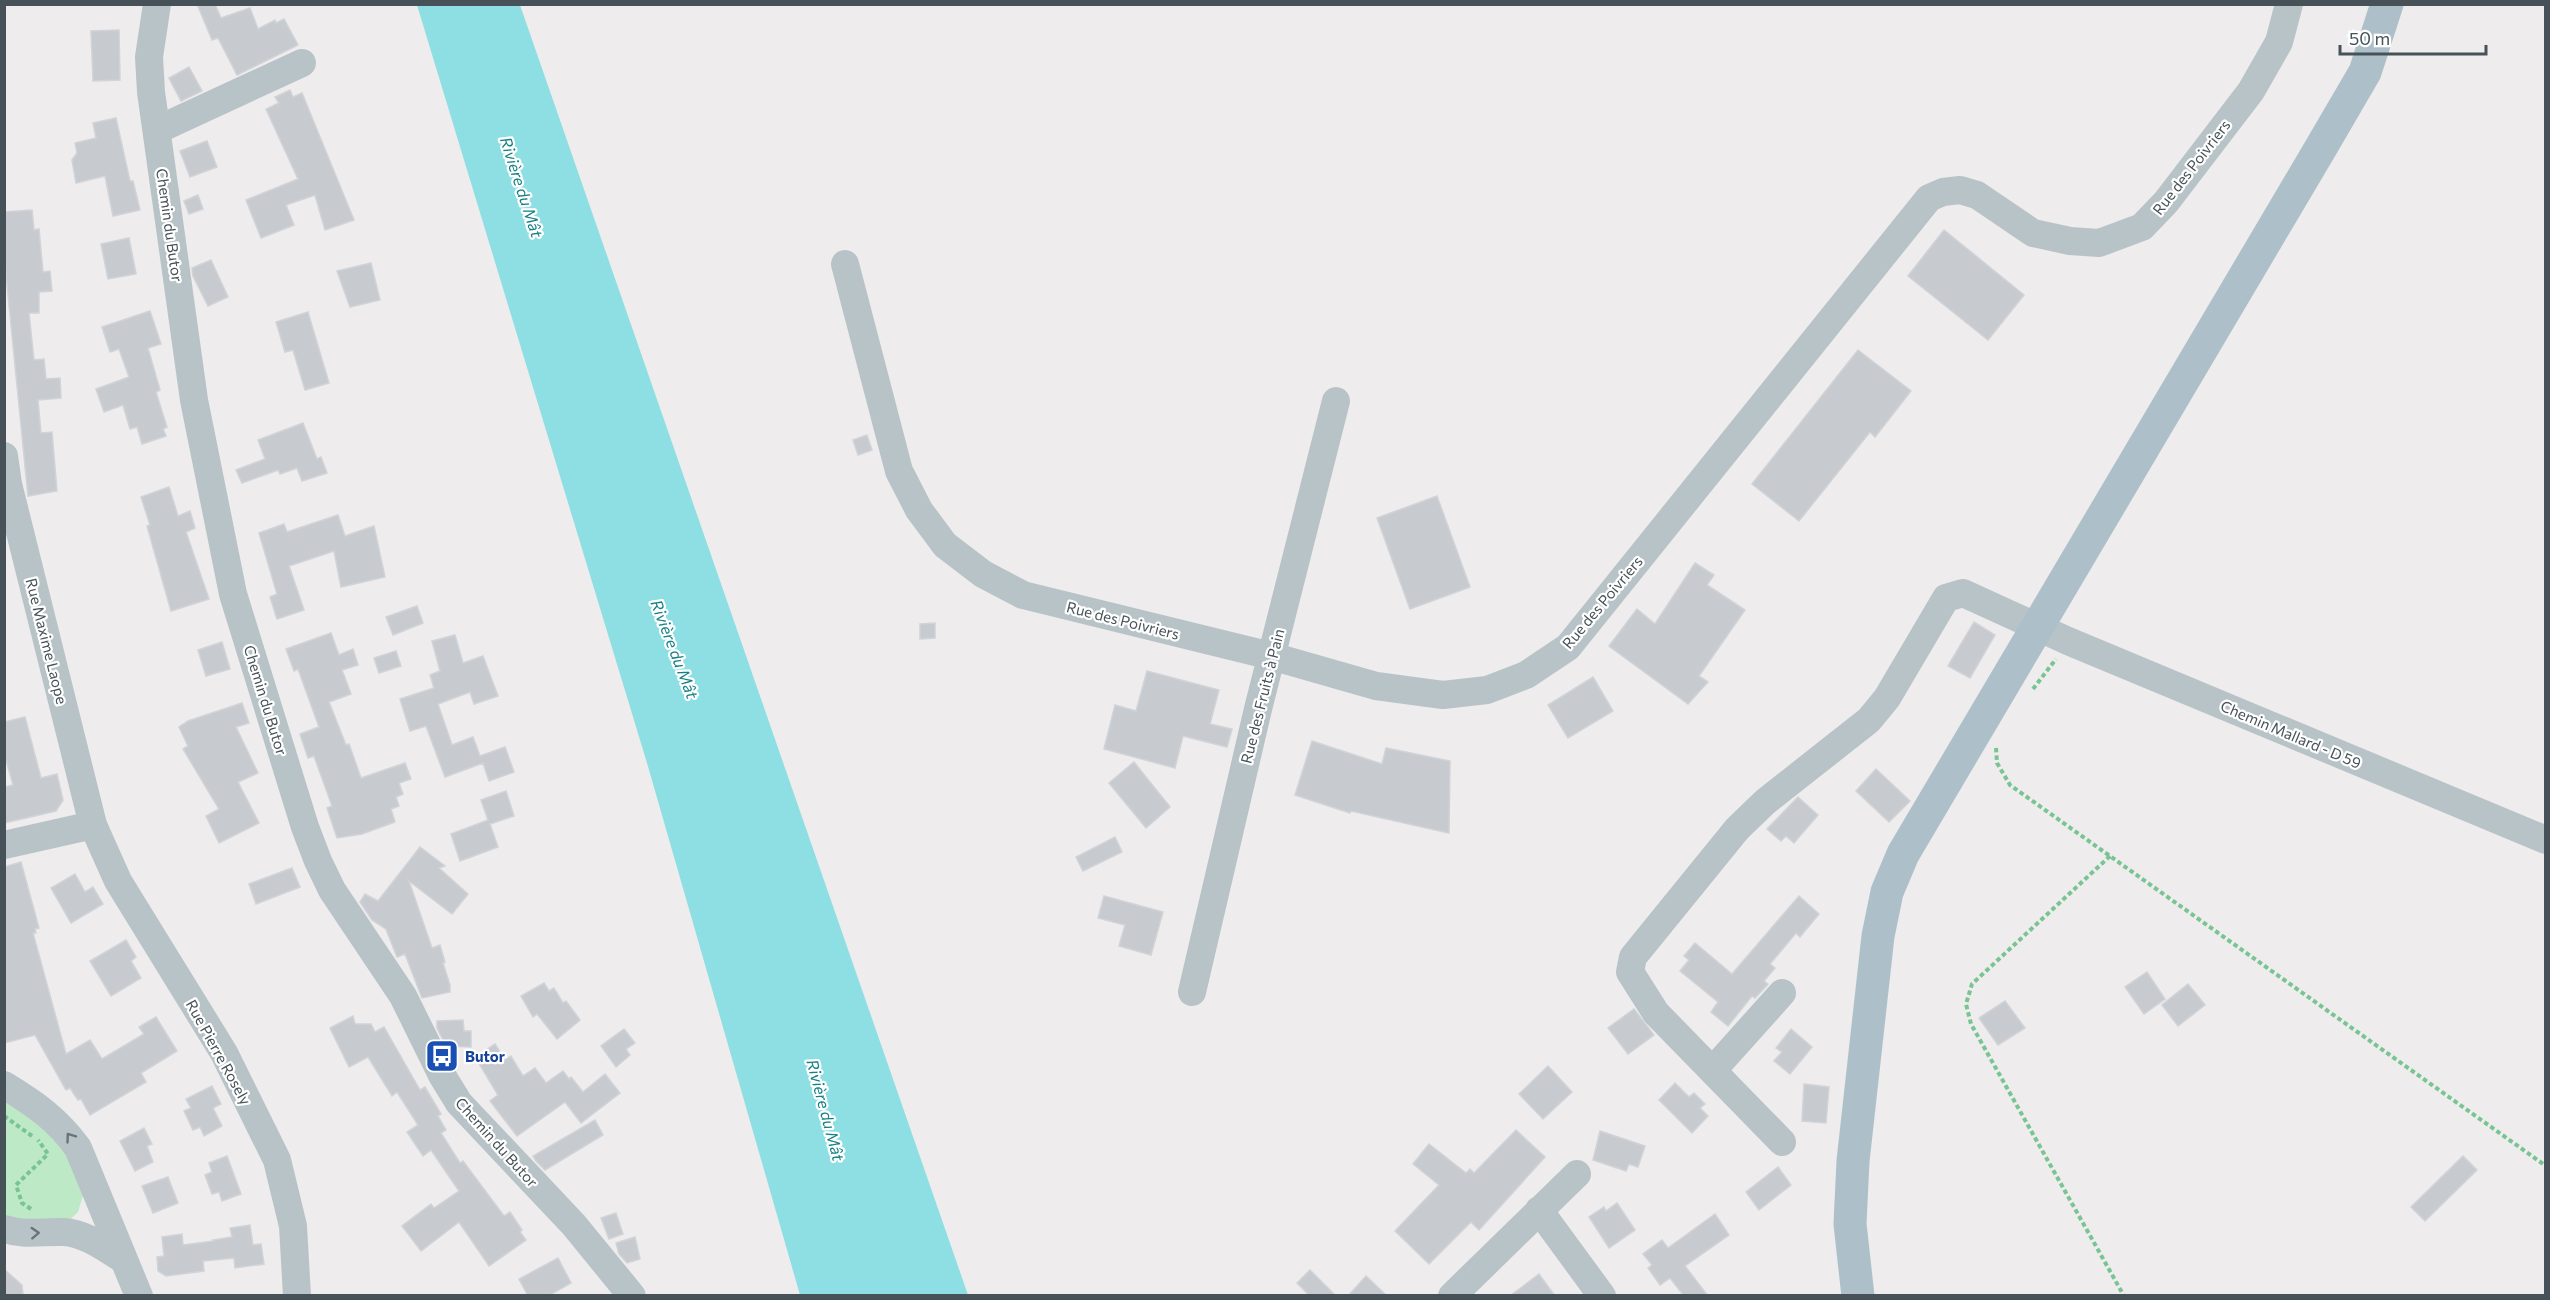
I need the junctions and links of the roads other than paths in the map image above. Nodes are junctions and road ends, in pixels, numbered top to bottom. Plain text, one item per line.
1 (157, 4) edge
2 (2289, 4) edge
3 (2388, 4) edge
4 (302, 63) dead end
5 (157, 130) junction
6 (844, 264) dead end
7 (1336, 401) dead end
8 (4, 456) edge
9 (2038, 626) junction
10 (1271, 656) junction
11 (93, 825) junction
12 (2546, 840) edge
13 (4, 845) edge
14 (1192, 993) dead end
15 (1782, 993) dead end
16 (1713, 1070) junction
17 (4, 1085) edge
18 (1782, 1142) dead end
19 (1577, 1174) dead end
20 (94, 1190) junction
21 (1539, 1209) junction
22 (4, 1229) edge
23 (55, 1233) junction
24 (123, 1259) junction
25 (138, 1296) edge
26 (297, 1296) edge
27 (632, 1296) edge
28 (1452, 1296) edge
29 (1602, 1296) edge
30 (1858, 1296) edge

1 - 5 street, Chemin du Butor
2 - 10 street, Rue des Poivriers
3 - 9 main road
4 - 5 street
5 - 27 street, Chemin du Butor
6 - 10 street, Rue des Poivriers
7 - 10 street, Rue des Fruits à Pain
8 - 11 street, Rue Maxime Laope
9 - 12 street, Chemin Mallard - D 59
9 - 16 street, Chemin Mallard - D 59
9 - 30 main road
10 - 14 street, Rue des Fruits à Pain
11 - 13 street
11 - 26 street, Rue Pierre Rosely
15 - 16 street
16 - 18 street, Chemin Mallard - D 59
20 -> 17 street
19 - 21 street
20 - 23 street
20 - 24 street
21 - 28 street
21 - 29 street
22 -> 23 street
23 - 24 street
24 - 25 street

